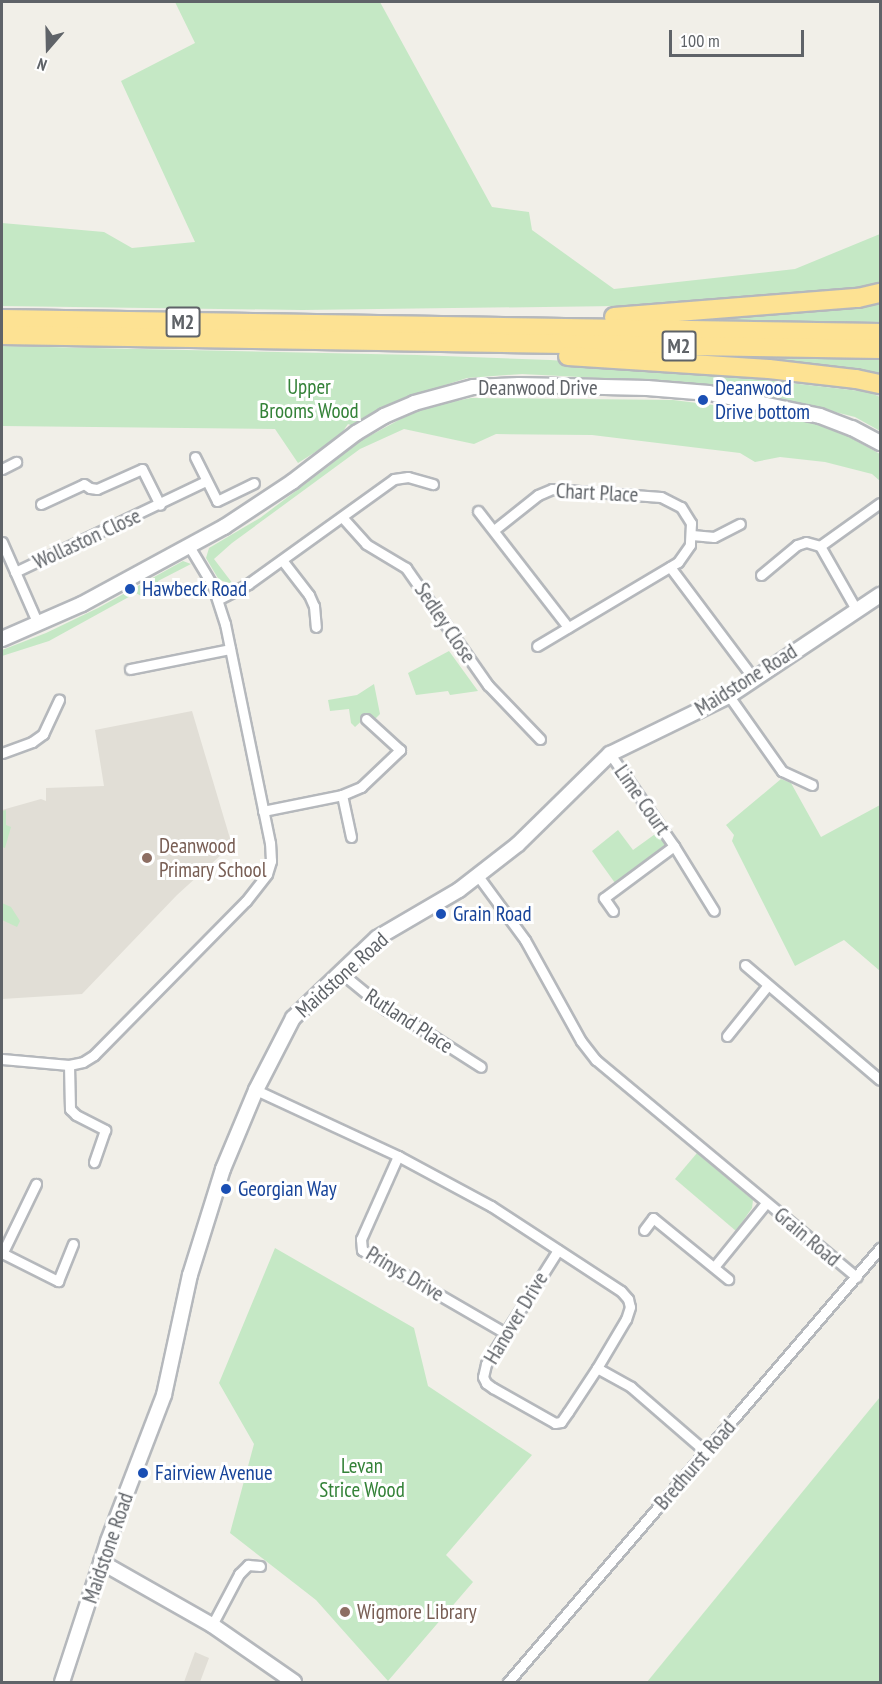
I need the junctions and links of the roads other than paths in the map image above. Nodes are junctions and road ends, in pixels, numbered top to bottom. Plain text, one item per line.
1 (880, 293) edge
2 (2, 319) edge
3 (517, 327) junction
4 (880, 333) edge
5 (2, 335) edge
6 (478, 343) junction
7 (880, 349) edge
8 (818, 375) junction
9 (880, 384) edge
10 (880, 391) edge
11 (880, 443) edge
12 (195, 457) dead end
13 (16, 462) dead end
14 (2, 469) edge
15 (206, 481) junction
16 (254, 483) dead end
17 (433, 484) dead end
18 (880, 503) edge
19 (41, 504) dead end
20 (160, 505) junction
21 (478, 511) dead end
22 (342, 517) junction
23 (740, 524) dead end
24 (494, 530) junction
25 (692, 535) junction
26 (2, 542) edge
27 (189, 546) junction
28 (820, 546) junction
29 (282, 560) junction
30 (670, 567) junction
31 (15, 572) junction
32 (762, 575) dead end
33 (880, 595) edge
34 (219, 599) junction
35 (856, 609) junction
36 (38, 624) junction
37 (316, 627) dead end
38 (568, 627) junction
39 (2, 639) edge
40 (537, 646) dead end
41 (230, 649) junction
42 (130, 669) dead end
43 (754, 679) junction
44 (729, 696) junction
45 (59, 699) dead end
46 (366, 719) dead end
47 (540, 739) dead end
48 (2, 753) edge
49 (610, 754) junction
50 (812, 785) dead end
51 (342, 795) junction
52 (264, 811) junction
53 (351, 837) dead end
54 (675, 846) junction
55 (478, 876) junction
56 (613, 911) dead end
57 (714, 911) dead end
58 (745, 965) dead end
59 (340, 972) junction
60 (768, 985) junction
61 (727, 1036) dead end
62 (2, 1059) edge
63 (69, 1065) junction
64 (481, 1067) dead end
65 (880, 1080) edge
66 (256, 1090) junction
67 (398, 1156) junction
68 (94, 1162) dead end
69 (36, 1184) dead end
70 (766, 1203) junction
71 (644, 1230) dead end
72 (73, 1245) dead end
73 (880, 1248) edge
74 (558, 1250) junction
75 (2, 1253) edge
76 (714, 1267) junction
77 (856, 1277) junction
78 (728, 1279) dead end
79 (506, 1333) junction
80 (597, 1368) junction
81 (706, 1452) junction
82 (101, 1562) junction
83 (260, 1566) dead end
84 (212, 1625) junction
85 (62, 1683) edge
86 (294, 1683) edge
87 (508, 1683) edge

1 - 3 highway, M2
2 - 3 highway, M2
3 - 4 highway, M2
5 - 6 highway, M2
6 - 7 highway, M2
6 - 8 highway, M2
8 - 9 highway, M2
8 - 10 highway, M2
11 - 27 street, Deanwood Drive
12 - 15 street
13 - 14 street
15 - 16 street
15 - 20 street, Wollaston Close
17 - 22 street
18 - 28 street
19 - 20 street, Wollaston Close
20 - 31 street, Wollaston Close
21 - 24 street
22 - 29 street
22 - 47 street, Sedley Close
23 - 25 street
24 - 25 street, Chart Place
24 - 38 street
25 - 30 street
26 - 31 street
27 - 34 street
27 - 36 street, Deanwood Drive
28 - 32 street
28 - 35 street
29 - 34 street
29 - 37 street
30 - 38 street
30 - 43 street
31 - 36 street
33 - 35 street, Maidstone Road
34 - 41 street
35 - 43 street, Maidstone Road
36 - 39 street, Deanwood Drive
38 - 40 street
41 - 42 street
41 - 52 street
43 - 44 street, Maidstone Road
44 - 49 street, Maidstone Road
44 - 50 street
45 - 48 street
46 - 51 street
49 - 54 street, Lime Court
49 - 55 street, Maidstone Road
51 - 52 street
51 - 53 street
52 - 63 street
54 - 56 street, Lime Court
54 - 57 street, Lime Court
55 - 59 street, Maidstone Road
55 - 70 street, Grain Road
58 - 60 street
59 - 64 street, Rutland Place
59 - 66 street, Maidstone Road
60 - 61 street
60 - 65 street
62 - 63 street
63 - 68 street
66 - 67 street
66 - 82 street, Maidstone Road
67 - 74 street
67 - 79 street, Prinys Drive
69 - 75 street
70 - 76 street
70 - 77 street, Grain Road
71 - 76 street
72 - 75 street
73 - 77 street, Bredhurst Road
74 - 79 street, Hanover Drive
74 - 80 street
76 - 78 street
77 - 81 street, Bredhurst Road
79 - 80 street, Hanover Drive
80 - 81 street
81 - 87 street, Bredhurst Road
82 - 84 street
82 - 85 street, Maidstone Road
83 - 84 street
84 - 86 street

